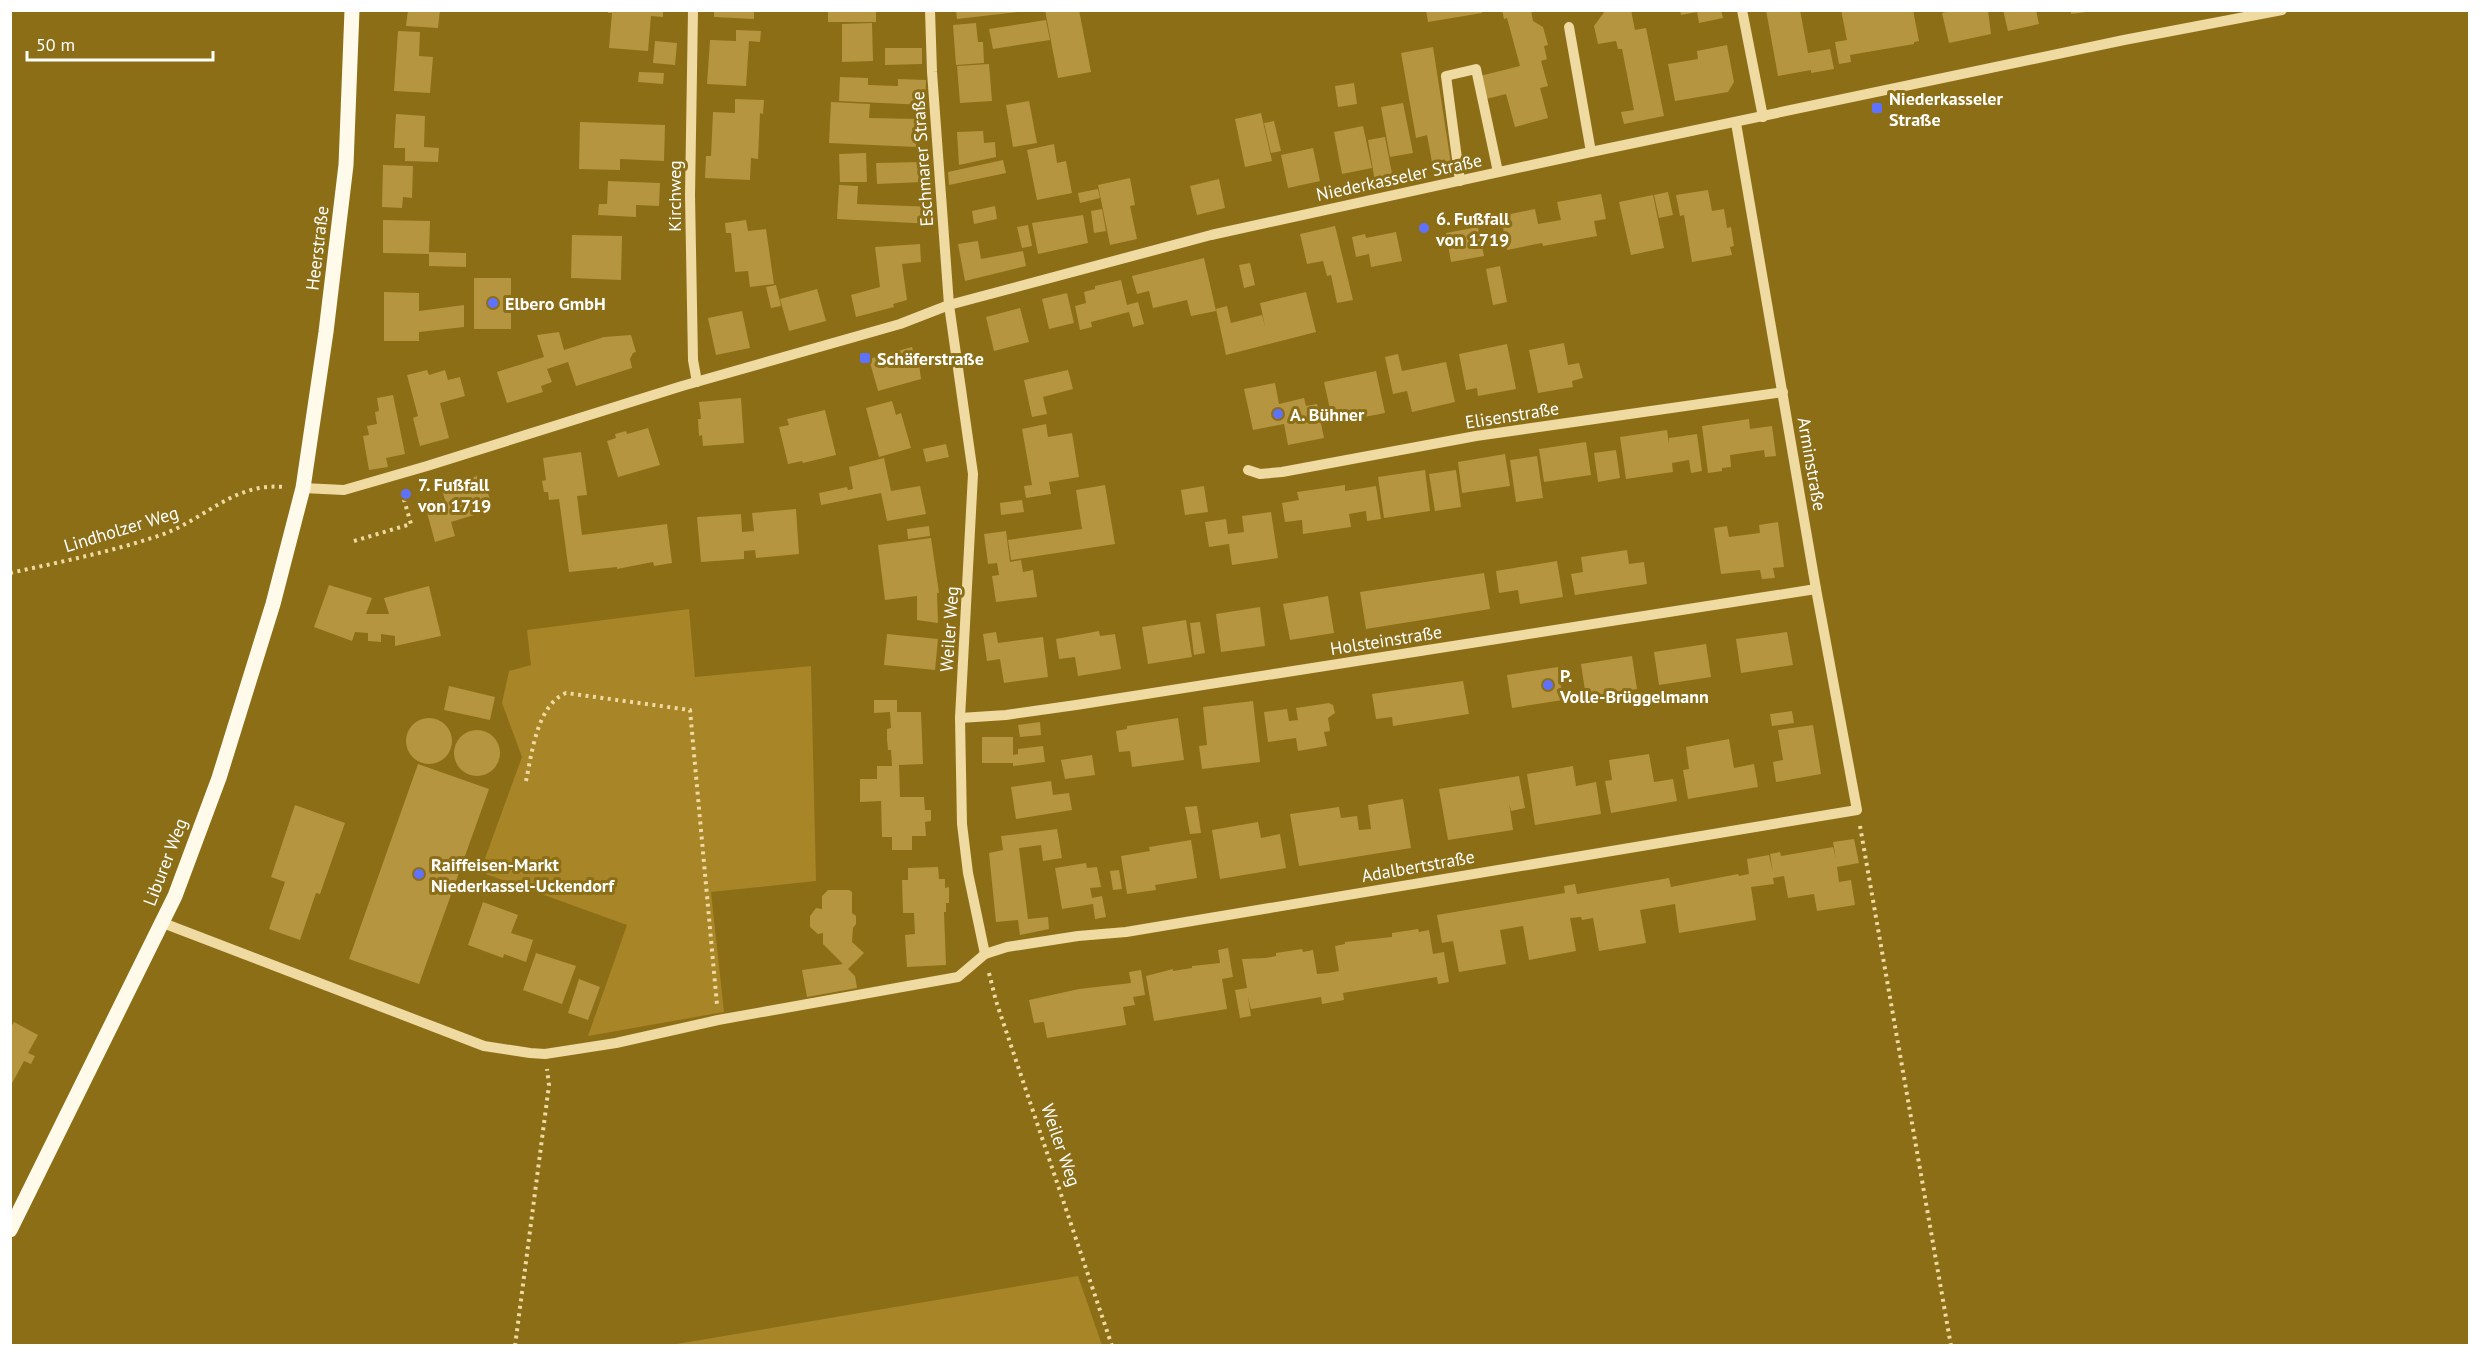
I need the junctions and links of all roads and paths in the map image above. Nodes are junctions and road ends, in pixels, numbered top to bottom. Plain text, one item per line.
1 (352, 10) edge
2 (693, 10) edge
3 (930, 10) edge
4 (1742, 10) edge
5 (2282, 10) edge
6 (1569, 27) dead end
7 (1763, 117) junction
8 (1736, 123) junction
9 (1591, 152) junction
10 (1498, 172) junction
11 (1460, 181) junction
12 (949, 305) junction
13 (697, 382) junction
14 (1783, 392) junction
15 (1248, 470) dead end
16 (397, 474) junction
17 (303, 488) junction
18 (354, 541) dead end
19 (10, 573) edge
20 (1816, 589) junction
21 (960, 718) junction
22 (526, 781) dead end
23 (1857, 810) junction
24 (163, 923) junction
25 (985, 954) junction
26 (722, 1020) junction
27 (545, 1054) junction
28 (10, 1230) edge
29 (515, 1346) edge
30 (1112, 1346) edge
31 (1951, 1346) edge

1 - 17 main road, Heerstraße
2 - 13 street, Kirchweg
3 - 12 street, Eschmarer Straße
4 - 7 street
5 - 7 street, Niederkasseler Straße
6 - 9 street
7 - 8 street, Niederkasseler Straße
8 - 9 street, Niederkasseler Straße
8 - 14 street, Arminstraße
9 - 10 street, Niederkasseler Straße
10 - 11 street, Niederkasseler Straße
10 - 11 street
11 - 12 street, Niederkasseler Straße
12 - 13 street
12 - 21 street, Weiler Weg
13 - 16 street
14 - 15 street, Elisenstraße
14 - 20 street, Arminstraße
16 - 17 street
16 - 18 path
17 - 19 path, Lindholzer Weg
17 - 24 main road, Liburer Weg
20 - 21 street, Holsteinstraße
20 - 23 street, Arminstraße
21 - 25 street, Weiler Weg
22 - 26 path
23 - 25 street, Adalbertstraße
23 - 31 path
24 - 27 street
24 - 28 main road, Liburer Weg
25 - 26 street
25 - 30 path, Weiler Weg
26 - 27 street
27 - 29 path

